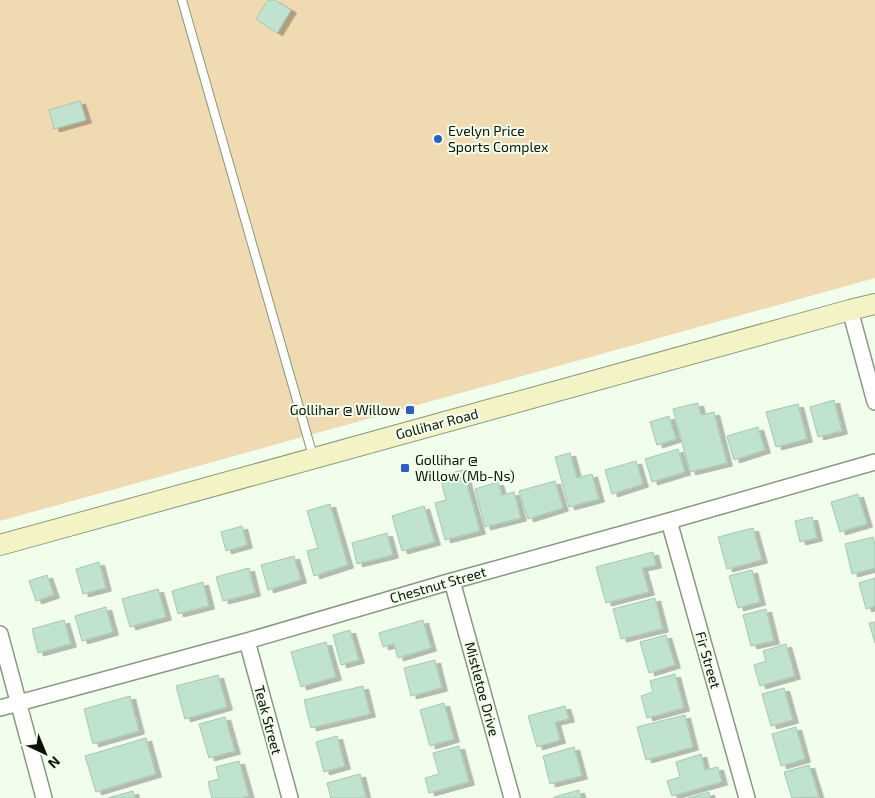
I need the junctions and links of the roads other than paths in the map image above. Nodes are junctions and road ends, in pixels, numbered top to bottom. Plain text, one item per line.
1 (182, 0) edge
2 (875, 304) edge
3 (850, 310) junction
4 (875, 402) edge
5 (314, 458) junction
6 (875, 462) edge
7 (669, 521) junction
8 (0, 545) edge
9 (452, 580) junction
10 (0, 634) edge
11 (247, 641) junction
12 (18, 703) junction
13 (0, 708) edge
14 (44, 798) edge
15 (290, 798) edge
16 (512, 798) edge
17 (747, 798) edge

1 - 5 lane
2 - 3 main road, Gollihar Road
3 - 4 street
3 - 5 main road, Gollihar Road
5 - 8 main road, Gollihar Road
6 - 7 street, Chestnut Street
7 - 9 street, Chestnut Street
7 - 17 street, Fir Street
9 - 11 street, Chestnut Street
9 - 16 street, Mistletoe Drive
10 - 12 street
11 - 12 street, Chestnut Street
11 - 15 street, Teak Street
12 - 13 street, Chestnut Street
12 - 14 street

